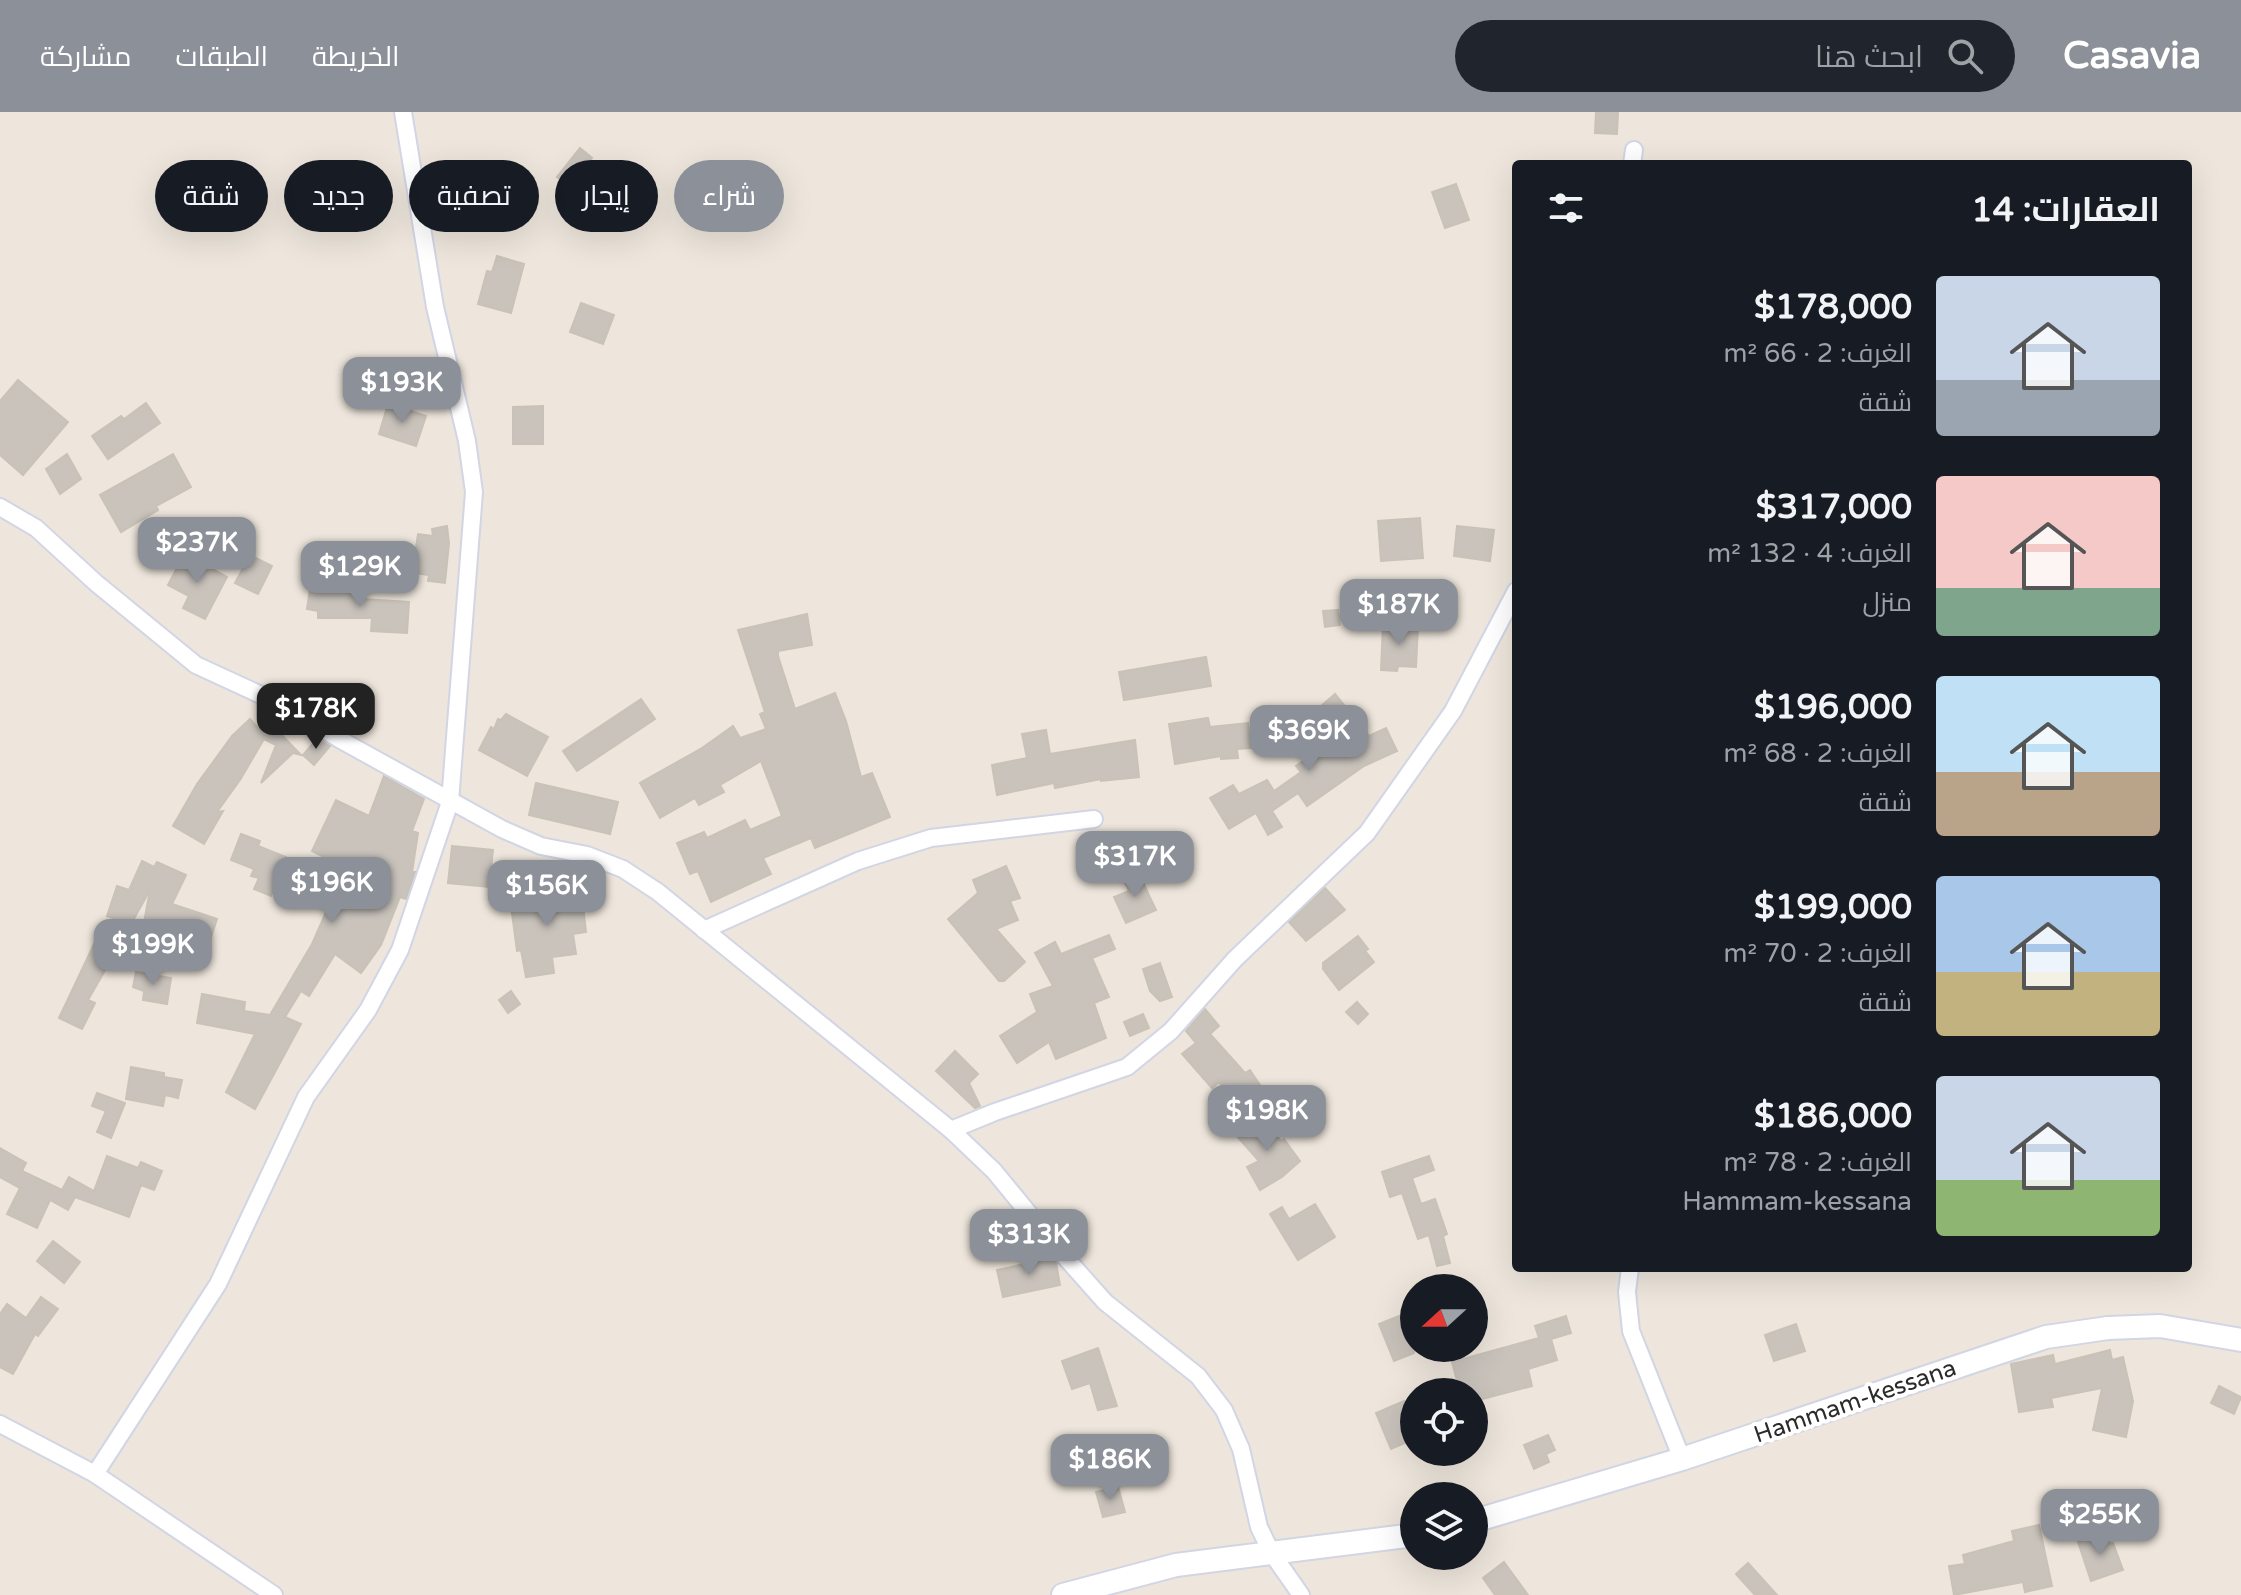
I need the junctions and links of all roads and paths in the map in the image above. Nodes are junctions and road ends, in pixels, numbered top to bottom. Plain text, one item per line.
1 (403, 112) edge
2 (0, 507) edge
3 (1512, 599) edge
4 (450, 802) junction
5 (1094, 819) dead end
6 (704, 930) junction
7 (951, 1130) junction
8 (1630, 1272) edge
9 (2241, 1340) edge
10 (0, 1424) edge
11 (1682, 1459) junction
12 (95, 1474) junction
13 (1488, 1517) edge
14 (1400, 1537) edge
15 (1271, 1552) junction
16 (274, 1595) edge
17 (1063, 1595) edge
18 (1301, 1595) edge

1 - 4 street
2 - 4 street
3 - 7 street
4 - 6 street
4 - 12 street
5 - 6 street
6 - 7 street
7 - 15 street
8 - 11 street
9 - 11 street, Hammam-kessana
10 - 12 street
11 - 13 street, Hammam-kessana
12 - 16 street
14 - 15 street
15 - 17 street
15 - 18 street

